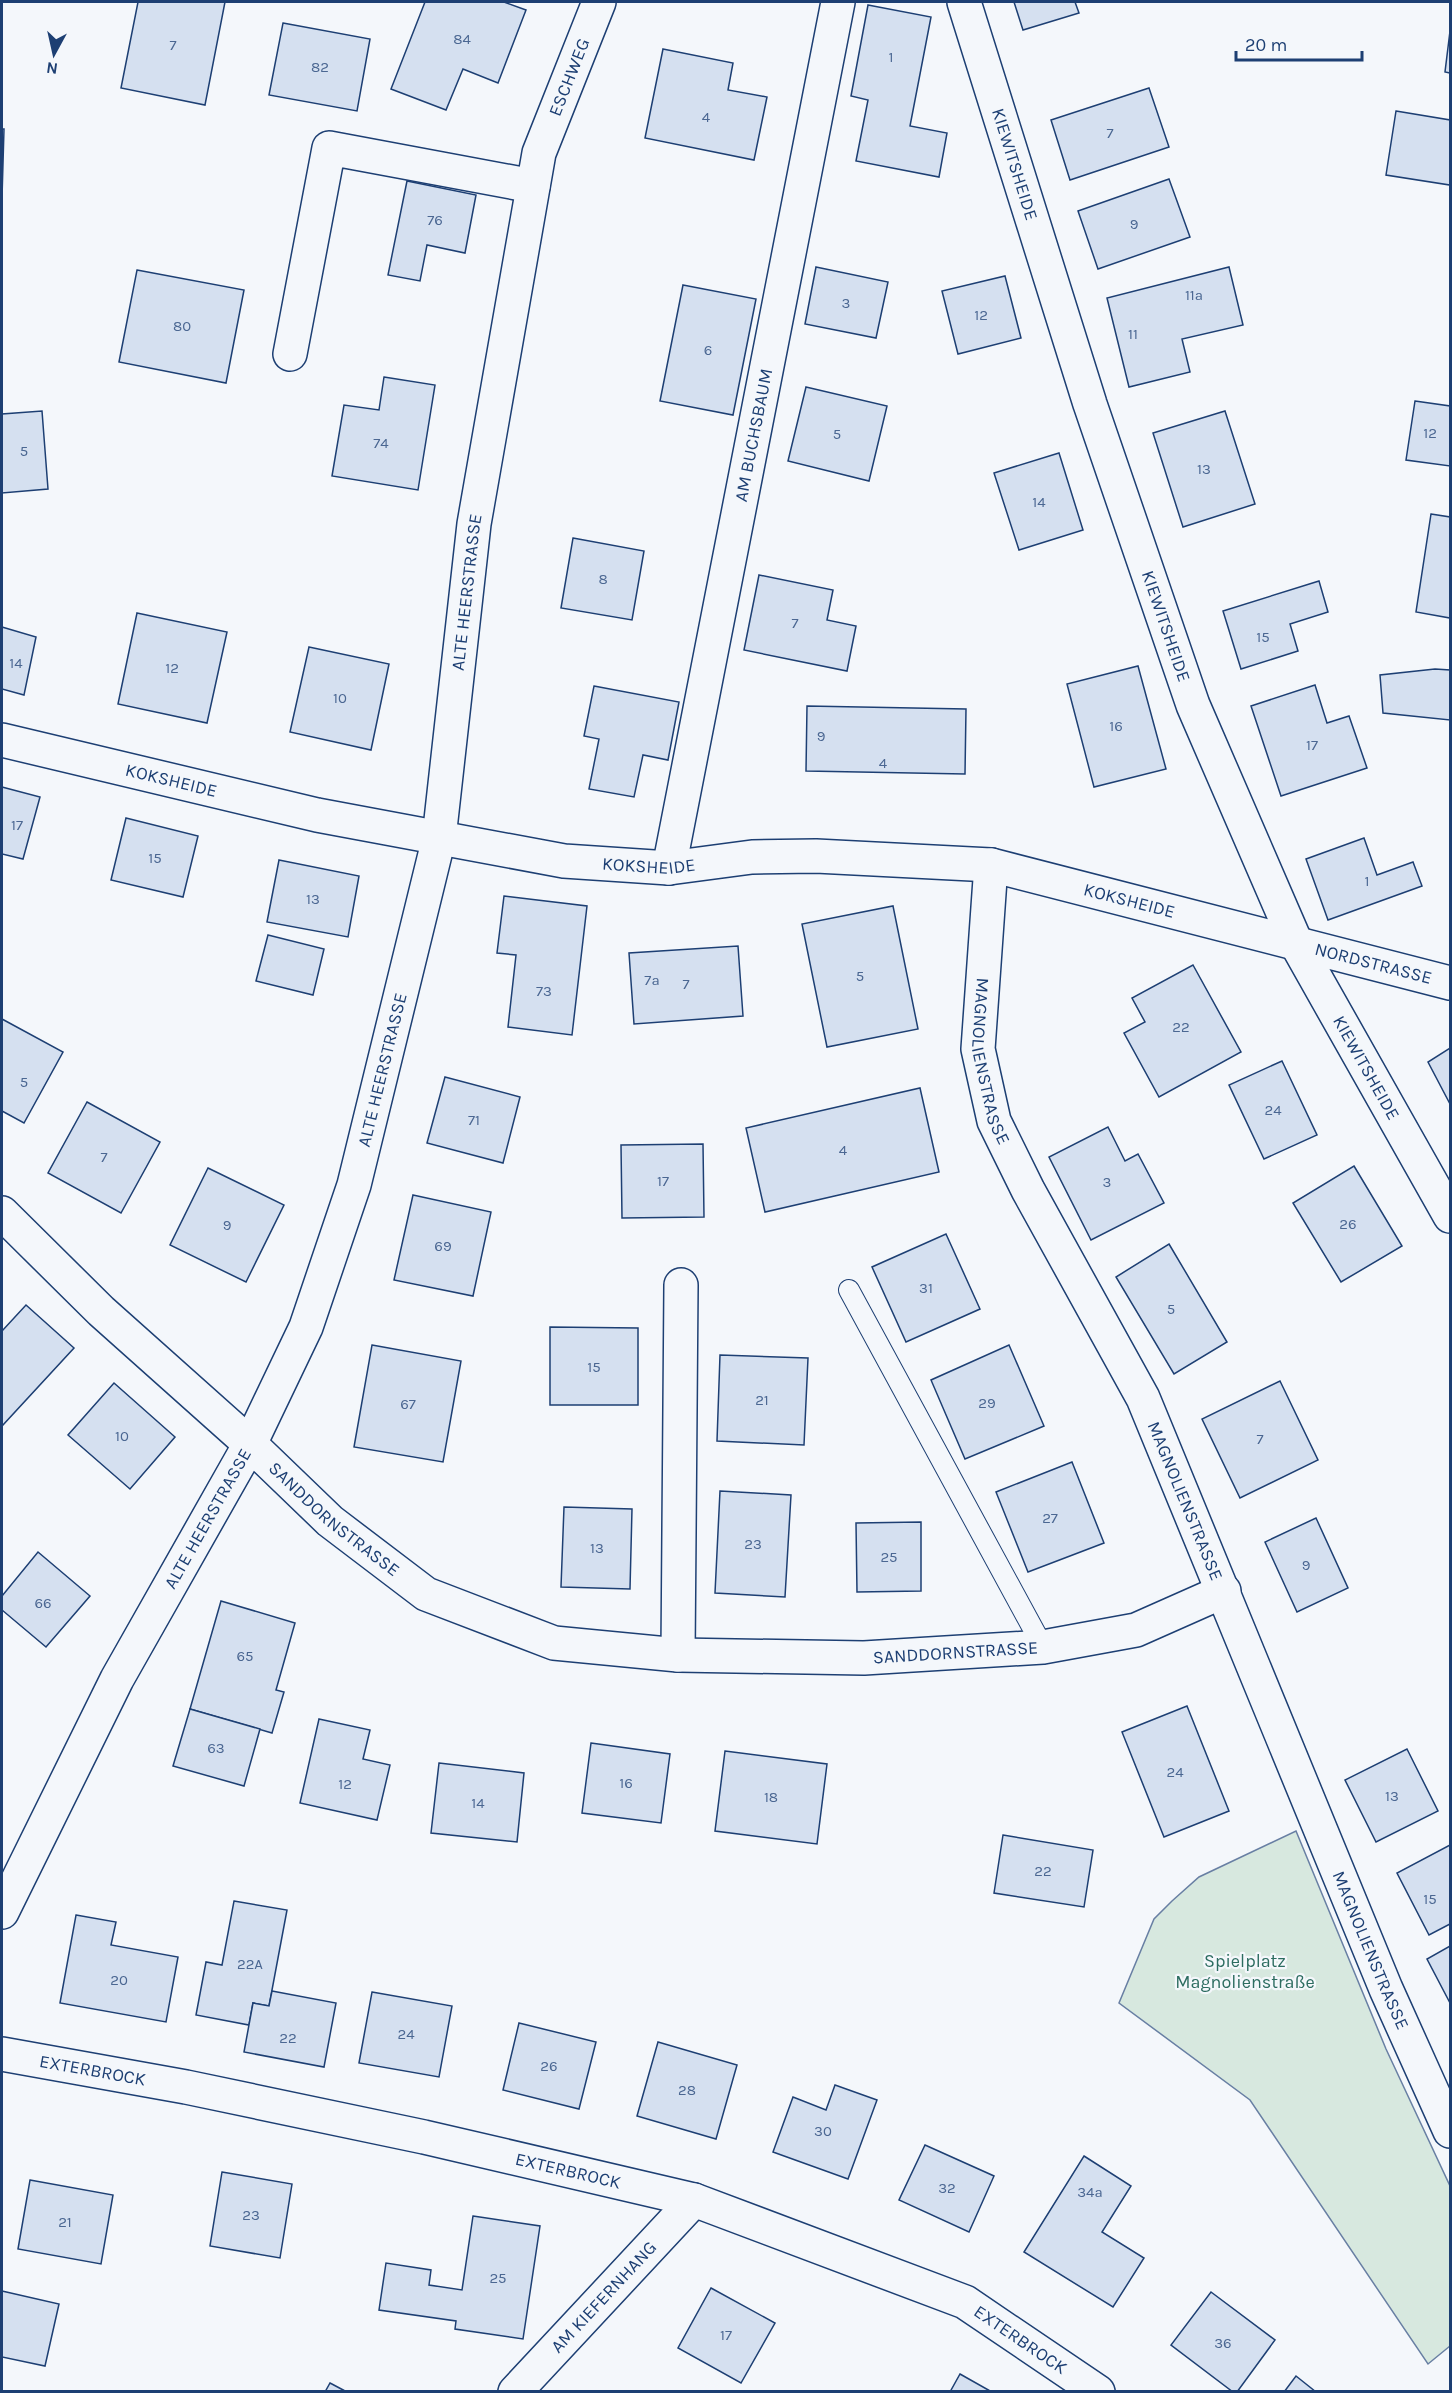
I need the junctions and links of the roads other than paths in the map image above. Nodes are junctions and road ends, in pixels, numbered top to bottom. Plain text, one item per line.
1 (599, 2) edge
2 (838, 2) edge
3 (964, 2) edge
4 (538, 153) joint
5 (533, 186) junction
6 (290, 354) dead end
7 (2, 740) edge
8 (439, 838) junction
9 (991, 865) junction
10 (669, 868) junction
11 (1297, 945) junction
12 (1450, 982) edge
13 (2, 1213) edge
14 (1450, 1216) edge
15 (681, 1285) dead end
16 (849, 1290) dead end
17 (250, 1444) junction
18 (1224, 1591) junction
19 (1043, 1647) junction
20 (678, 1655) junction
21 (2, 1912) edge
22 (2, 2054) edge
23 (1450, 2131) edge
24 (694, 2200) junction
25 (515, 2391) edge
26 (1098, 2391) edge

1 - 4 street, ESCHWEG
2 - 10 street, AM BUCHSBAUM
3 - 11 street, KIEWITSHEIDE
4 - 5 street, ALTE HEERSTRASSE
5 - 6 street
5 - 8 street, ALTE HEERSTRASSE
7 - 8 street, KOKSHEIDE
8 - 10 street, KOKSHEIDE
8 - 17 street, ALTE HEERSTRASSE
9 - 10 street, KOKSHEIDE
9 - 11 street, KOKSHEIDE
9 - 18 street, MAGNOLIENSTRASSE
11 - 12 street, NORDSTRASSE
11 - 14 street, KIEWITSHEIDE
13 - 17 street, SANDDORNSTRASSE
15 - 20 street
16 - 19 lane
17 - 20 street, SANDDORNSTRASSE
17 - 21 street, ALTE HEERSTRASSE
18 - 19 street, SANDDORNSTRASSE
18 - 23 street, MAGNOLIENSTRASSE
19 - 20 street, SANDDORNSTRASSE
22 - 24 street, EXTERBROCK
24 - 25 street, AM KIEFERNHANG
24 - 26 street, EXTERBROCK

